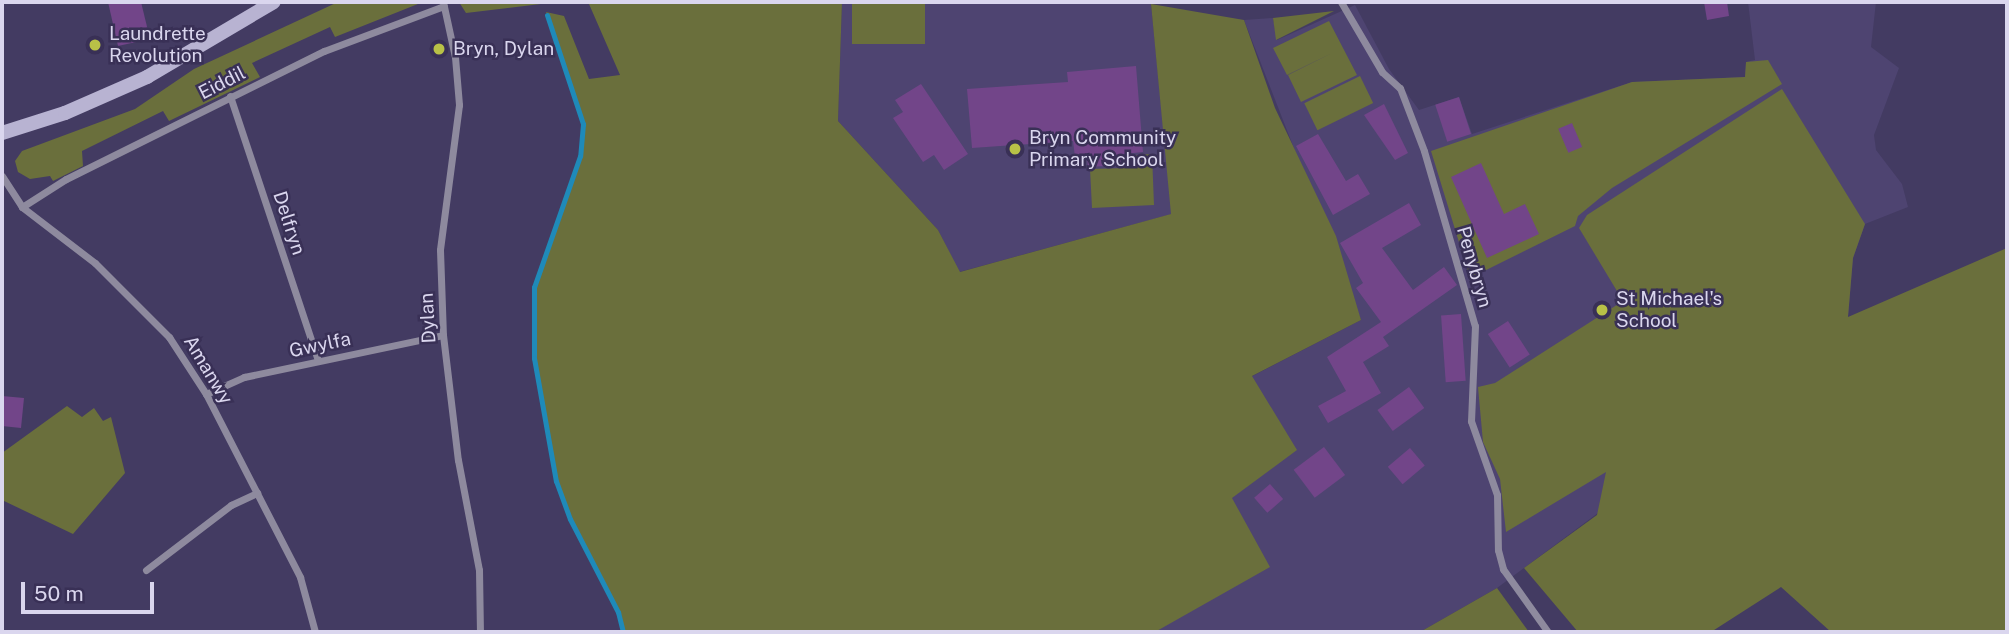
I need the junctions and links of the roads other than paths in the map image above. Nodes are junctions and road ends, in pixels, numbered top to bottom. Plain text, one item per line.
1 (274, 2) edge
2 (1341, 2) edge
3 (443, 4) edge
4 (230, 96) junction
5 (2, 133) edge
6 (2, 176) edge
7 (22, 207) junction
8 (443, 335) junction
9 (318, 361) junction
10 (206, 394) junction
11 (257, 493) junction
12 (146, 570) dead end
13 (314, 632) edge
14 (480, 632) edge
15 (1548, 632) edge

1 - 5 main road
2 - 15 street, Penybryn
3 - 4 street, Eiddil
3 - 8 street, Dylan
4 - 7 street, Eiddil
4 - 9 street, Delfryn
6 - 7 street, Amanwy
7 - 10 street, Amanwy
8 - 9 street, Gwylfa
8 - 14 street, Dylan
9 - 10 street, Gwylfa
10 - 11 street, Amanwy
11 - 12 street
11 - 13 street, Amanwy

